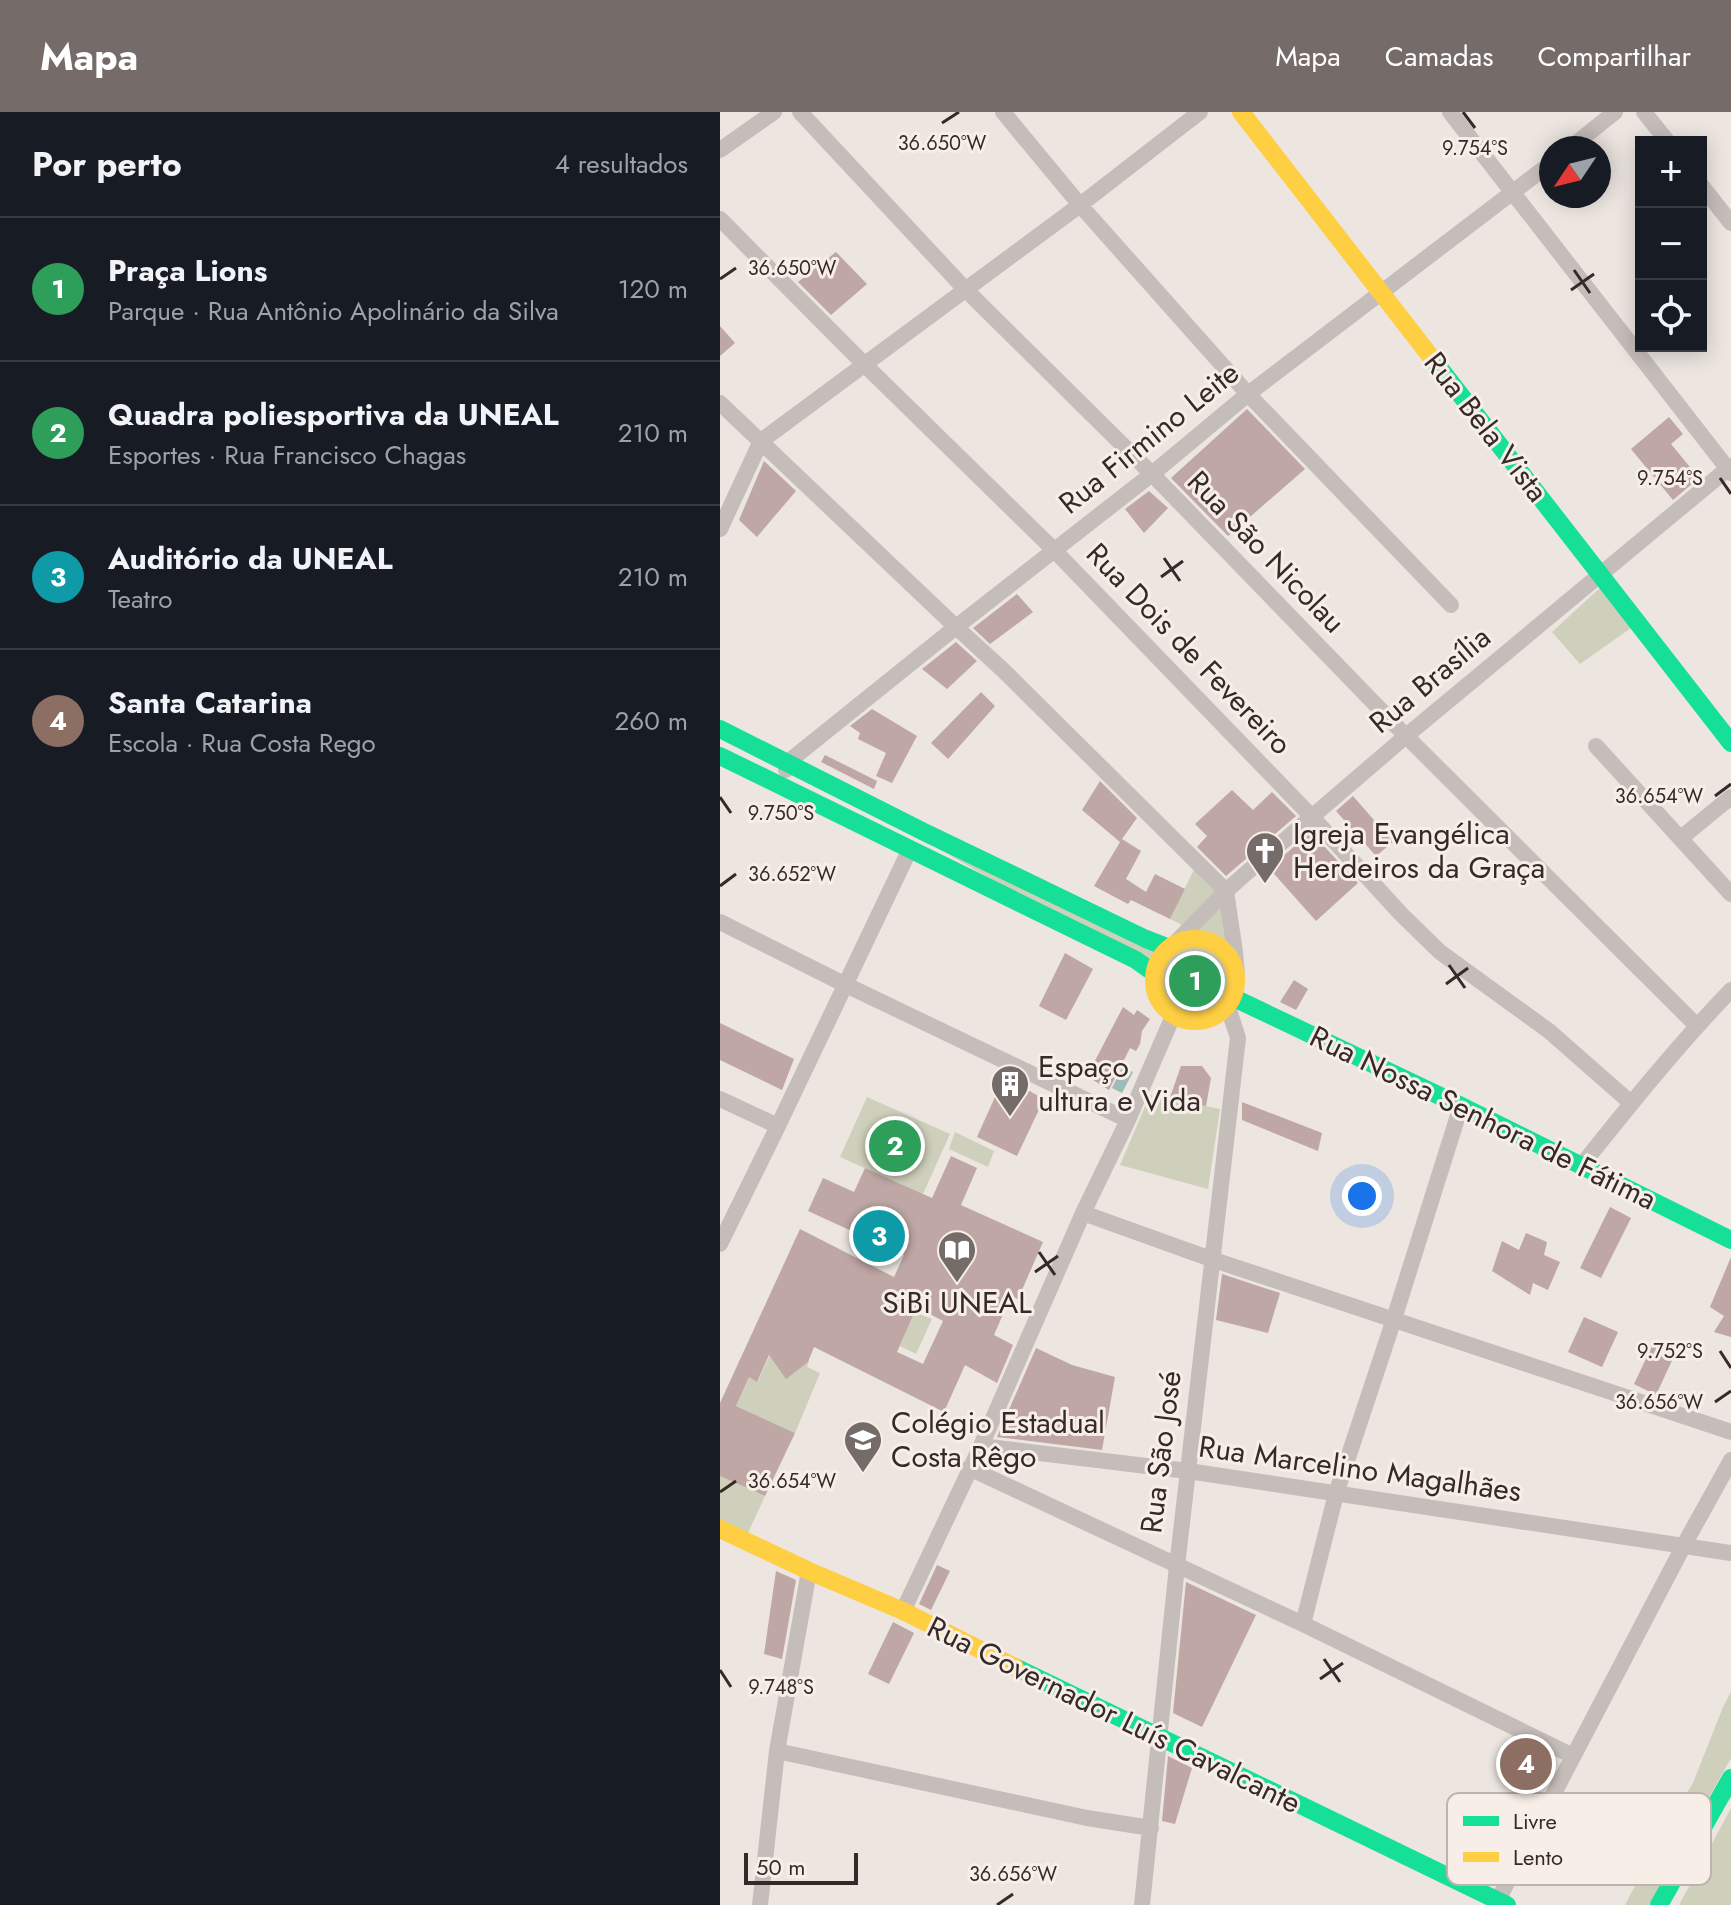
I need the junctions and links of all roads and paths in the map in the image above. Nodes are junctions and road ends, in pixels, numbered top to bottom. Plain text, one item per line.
1 (774, 112) edge
2 (800, 112) edge
3 (1003, 112) edge
4 (1200, 112) edge
5 (1241, 112) edge
6 (1450, 112) edge
7 (1615, 112) edge
8 (1644, 112) edge
9 (1585, 136) edge
10 (1663, 136) edge
11 (720, 150) edge
12 (1539, 172) edge
13 (1513, 193) junction
14 (1707, 193) edge
15 (1080, 205) junction
16 (720, 219) edge
17 (1731, 223) edge
18 (965, 289) junction
19 (1381, 292) junction
20 (865, 365) junction
21 (1248, 394) junction
22 (720, 403) edge
23 (761, 441) junction
24 (1730, 469) edge
25 (1152, 474) junction
26 (720, 529) edge
27 (1054, 550) junction
28 (1602, 575) junction
29 (1451, 605) dead end
30 (956, 627) junction
31 (720, 729) edge
32 (1406, 736) junction
33 (1731, 743) edge
34 (1596, 746) dead end
35 (720, 756) edge
36 (788, 762) junction
37 (783, 787) junction
38 (1731, 797) edge
39 (1312, 817) junction
40 (1681, 838) junction
41 (910, 849) junction
42 (1226, 891) junction
43 (1731, 894) edge
44 (720, 922) edge
45 (1171, 946) junction
46 (1154, 973) junction
47 (1237, 975) junction
48 (846, 985) junction
49 (1731, 990) edge
50 (1231, 1002) junction
51 (1259, 1009) junction
52 (1173, 1016) junction
53 (1697, 1026) junction
54 (1238, 1038) junction
55 (720, 1099) edge
56 (1631, 1103) junction
57 (1461, 1106) junction
58 (1128, 1120) junction
59 (778, 1126) junction
60 (1581, 1166) junction
61 (1083, 1213) junction
62 (1731, 1240) edge
63 (720, 1244) edge
64 (1211, 1259) junction
65 (1394, 1319) junction
66 (1731, 1432) edge
67 (981, 1446) junction
68 (1731, 1460) edge
69 (969, 1468) junction
70 (1188, 1471) junction
71 (1336, 1494) junction
72 (720, 1529) edge
73 (1684, 1545) junction
74 (1731, 1553) edge
75 (1177, 1566) junction
76 (809, 1571) junction
77 (903, 1611) junction
78 (1303, 1624) junction
79 (1160, 1737) junction
80 (777, 1751) junction
81 (1573, 1756) junction
82 (1731, 1778) edge
83 (1555, 1793) edge
84 (1711, 1813) edge
85 (1151, 1828) junction
86 (1447, 1876) edge
87 (1465, 1885) edge
88 (1670, 1885) edge
89 (1502, 1903) edge
90 (760, 1905) edge
91 (1142, 1905) edge
92 (1659, 1905) edge

1 - 11 street
2 - 18 street, Rua São Nicolau
3 - 15 street
4 - 15 street
5 - 19 street, Rua Bela Vista
6 - 13 street
7 - 9 street
8 - 10 street
12 - 13 street, Rua Firmino Leite
13 - 19 street, Rua Firmino Leite
13 - 24 street
14 - 17 street
15 - 18 street
15 - 21 street
16 - 20 street, Rua Dois de Fevereiro
18 - 20 street
18 - 25 street, Rua São Nicolau
19 - 21 street, Rua Firmino Leite
19 - 28 street, Rua Bela Vista
20 - 23 street
20 - 27 street, Rua Dois de Fevereiro
21 - 25 street, Rua Firmino Leite
21 - 29 street
22 - 23 street
23 - 26 street
23 - 30 street
24 - 28 street, Rua Brasília
25 - 27 street, Rua Firmino Leite
25 - 32 street, Rua São Nicolau
27 - 30 street, Rua Firmino Leite
27 - 39 street, Rua Dois de Fevereiro
28 - 32 street, Rua Brasília
28 - 33 street, Rua Bela Vista
30 - 36 street, Rua Firmino Leite
30 - 42 street
31 - 36 street
32 - 39 street, Rua Brasília
32 - 53 street, Rua São Nicolau
34 - 40 street
35 - 37 street
36 - 37 street
36 - 45 street
37 - 41 street
38 - 40 street
39 - 42 street, Rua Brasília
39 - 56 street, Rua Dois de Fevereiro
40 - 43 street
41 - 46 street
41 - 48 street
42 - 45 street, Rua Brasília
42 - 47 street
44 - 48 street
45 - 46 street
45 - 47 street
46 - 52 street
47 - 50 street
48 - 58 street
48 - 59 street
49 - 53 street
50 - 51 street, Rua Nossa Senhora de Fátima
50 - 52 street
50 - 54 street, Rua São José
51 - 54 street
51 - 57 street, Rua Nossa Senhora de Fátima
52 - 58 street
53 - 56 street
54 - 64 street, Rua São José
55 - 59 street
56 - 60 street
57 - 60 street, Rua Nossa Senhora de Fátima
57 - 65 street
58 - 61 street
59 - 63 street
60 - 62 street, Rua Nossa Senhora de Fátima
61 - 64 street
61 - 67 street
64 - 65 street
64 - 70 street, Rua São José
65 - 66 street
65 - 71 street
67 - 69 street
67 - 70 street, Rua Marcelino Magalhães
68 - 73 street
69 - 75 street
69 - 77 street
70 - 71 street, Rua Marcelino Magalhães
70 - 75 street, Rua São José
71 - 73 street, Rua Marcelino Magalhães
71 - 78 street
72 - 76 street, Rua Governador Luís Cavalcante
73 - 74 street, Rua Marcelino Magalhães
73 - 81 street
75 - 78 street
75 - 79 street, Rua São José
76 - 77 street, Rua Governador Luís Cavalcante
76 - 80 street
77 - 79 street, Rua Governador Luís Cavalcante
78 - 81 street
79 - 85 street, Rua São José
79 - 86 street, Rua Governador Luís Cavalcante
80 - 85 street
80 - 90 street
81 - 83 street
82 - 84 street
85 - 91 street, Rua São José
87 - 89 street, Rua Governador Luís Cavalcante
88 - 92 street

